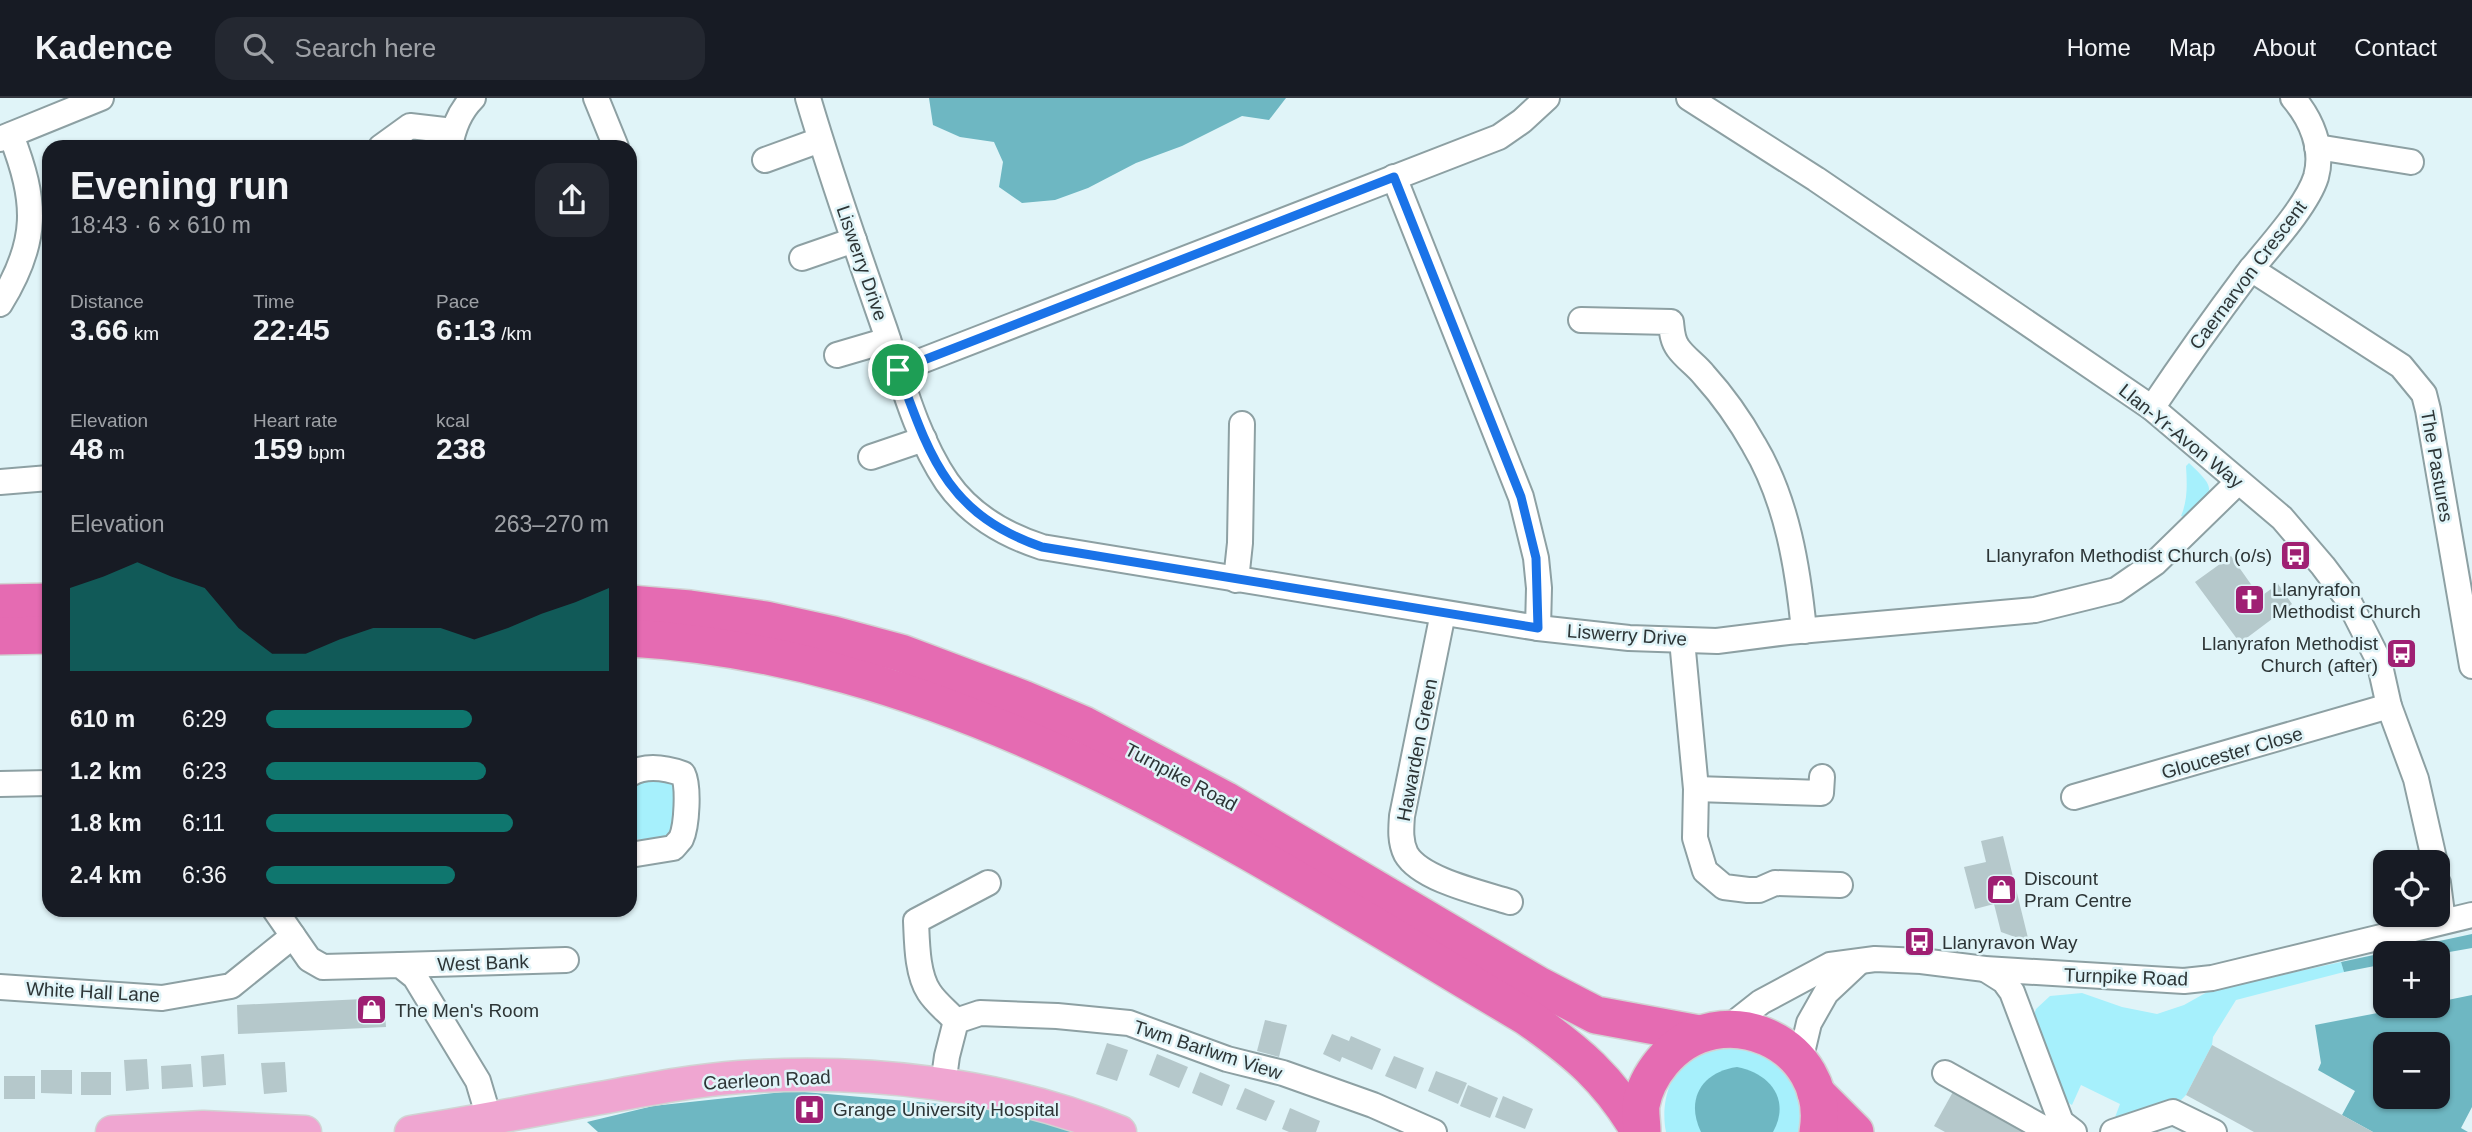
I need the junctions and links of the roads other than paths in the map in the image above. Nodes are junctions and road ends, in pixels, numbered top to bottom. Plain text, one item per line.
1 (101, 98) edge
2 (473, 98) edge
3 (596, 98) edge
4 (808, 98) edge
5 (1547, 98) edge
6 (1689, 98) edge
7 (2293, 98) edge
8 (6, 137) edge
9 (451, 139) edge
10 (391, 140) edge
11 (613, 140) edge
12 (820, 140) junction
13 (2317, 147) junction
14 (765, 160) dead end
15 (2411, 162) dead end
16 (1394, 177) junction
17 (854, 240) junction
18 (802, 258) dead end
19 (2251, 269) junction
20 (0, 304) edge
21 (1581, 320) dead end
22 (888, 340) junction
23 (837, 355) dead end
24 (898, 370) junction
25 (2152, 408) junction
26 (1242, 424) dead end
27 (924, 439) junction
28 (871, 457) dead end
29 (42, 479) edge
30 (0, 482) edge
31 (2238, 482) junction
32 (1236, 580) junction
33 (42, 602) edge
34 (0, 603) edge
35 (637, 605) edge
36 (1443, 613) junction
37 (1538, 628) junction
38 (1804, 631) junction
39 (42, 635) edge
40 (0, 636) edge
41 (637, 638) edge
42 (1682, 640) junction
43 (2472, 666) edge
44 (2389, 706) junction
45 (637, 769) edge
46 (1822, 777) dead end
47 (42, 783) edge
48 (0, 784) edge
49 (1696, 789) junction
50 (2074, 797) dead end
51 (2432, 850) edge
52 (637, 854) edge
53 (988, 883) dead end
54 (1840, 885) dead end
55 (1510, 902) dead end
56 (2472, 915) edge
57 (280, 917) edge
58 (2450, 920) edge
59 (2419, 927) edge
60 (293, 936) junction
61 (566, 960) dead end
62 (1858, 963) junction
63 (400, 965) junction
64 (1985, 969) junction
65 (2062, 974) junction
66 (0, 987) edge
67 (2021, 1019) junction
68 (956, 1021) junction
69 (1714, 1031) junction
70 (1800, 1061) junction
71 (1945, 1073) dead end
72 (943, 1085) junction
73 (1816, 1093) junction
74 (489, 1118) junction
75 (539, 1121) edge
76 (2067, 1127) edge
77 (112, 1132) edge
78 (305, 1132) edge
79 (411, 1132) edge
80 (1119, 1132) edge
81 (1434, 1132) edge
82 (1641, 1132) edge
83 (1818, 1132) edge
84 (1855, 1132) edge
85 (2113, 1132) edge
86 (2214, 1132) edge

1 - 8 street
2 - 9 street
3 - 11 street
4 - 12 street, Liswerry Drive
5 - 16 street
6 - 25 street, Llan-Yr-Avon Way
7 - 13 street, Caernarvon Crescent
8 - 20 street
9 - 10 street
12 - 14 street
12 - 17 street, Liswerry Drive
13 - 15 street
13 - 19 street, Caernarvon Crescent
16 - 24 street
16 - 37 street
17 - 18 street
17 - 22 street, Liswerry Drive
19 - 25 street, Caernarvon Crescent
19 - 43 street, The Pastures
21 - 38 street
22 - 23 street
22 - 24 street, Liswerry Drive
24 - 27 street, Liswerry Drive
25 - 31 street, Llan-Yr-Avon Way
26 - 32 street
27 - 28 street
27 - 32 street, Liswerry Drive
29 - 30 street
31 - 38 street, Liswerry Drive
31 - 44 street, Llan-Yr-Avon Way
32 - 36 street, Liswerry Drive
33 - 34 highway
35 - 69 highway, Turnpike Road
36 - 37 street, Liswerry Drive
36 - 55 street, Hawarden Green
37 - 42 street, Liswerry Drive
38 - 42 street, Liswerry Drive
39 - 40 highway
41 - 82 highway, Turnpike Road
42 - 49 street
44 - 50 street, Gloucester Close
44 - 51 street, Llan-Yr-Avon Way
45 - 52 street
46 - 49 street
47 - 48 street
49 - 54 street
53 - 68 street
56 - 58 street, Turnpike Road
57 - 60 street, West Bank
59 - 65 street, Turnpike Road
60 - 63 street, West Bank
60 - 66 street, White Hall Lane
61 - 63 street, West Bank
62 - 64 street, Turnpike Road
62 - 69 street, Turnpike Road
62 - 70 street
63 - 74 street
64 - 65 street, Turnpike Road
64 - 67 street
65 - 67 street
67 - 76 street
68 - 72 street
68 - 81 street, Twm Barlwm View
69 - 70 highway
69 - 82 highway
70 - 73 highway
71 - 76 street
72 - 75 main road, Caerleon Road
72 - 80 main road, Caerleon Road
73 - 83 highway
73 - 84 highway
74 - 75 main road, Caerleon Road
74 - 79 main road, Caerleon Road
77 - 78 main road
85 - 86 street

